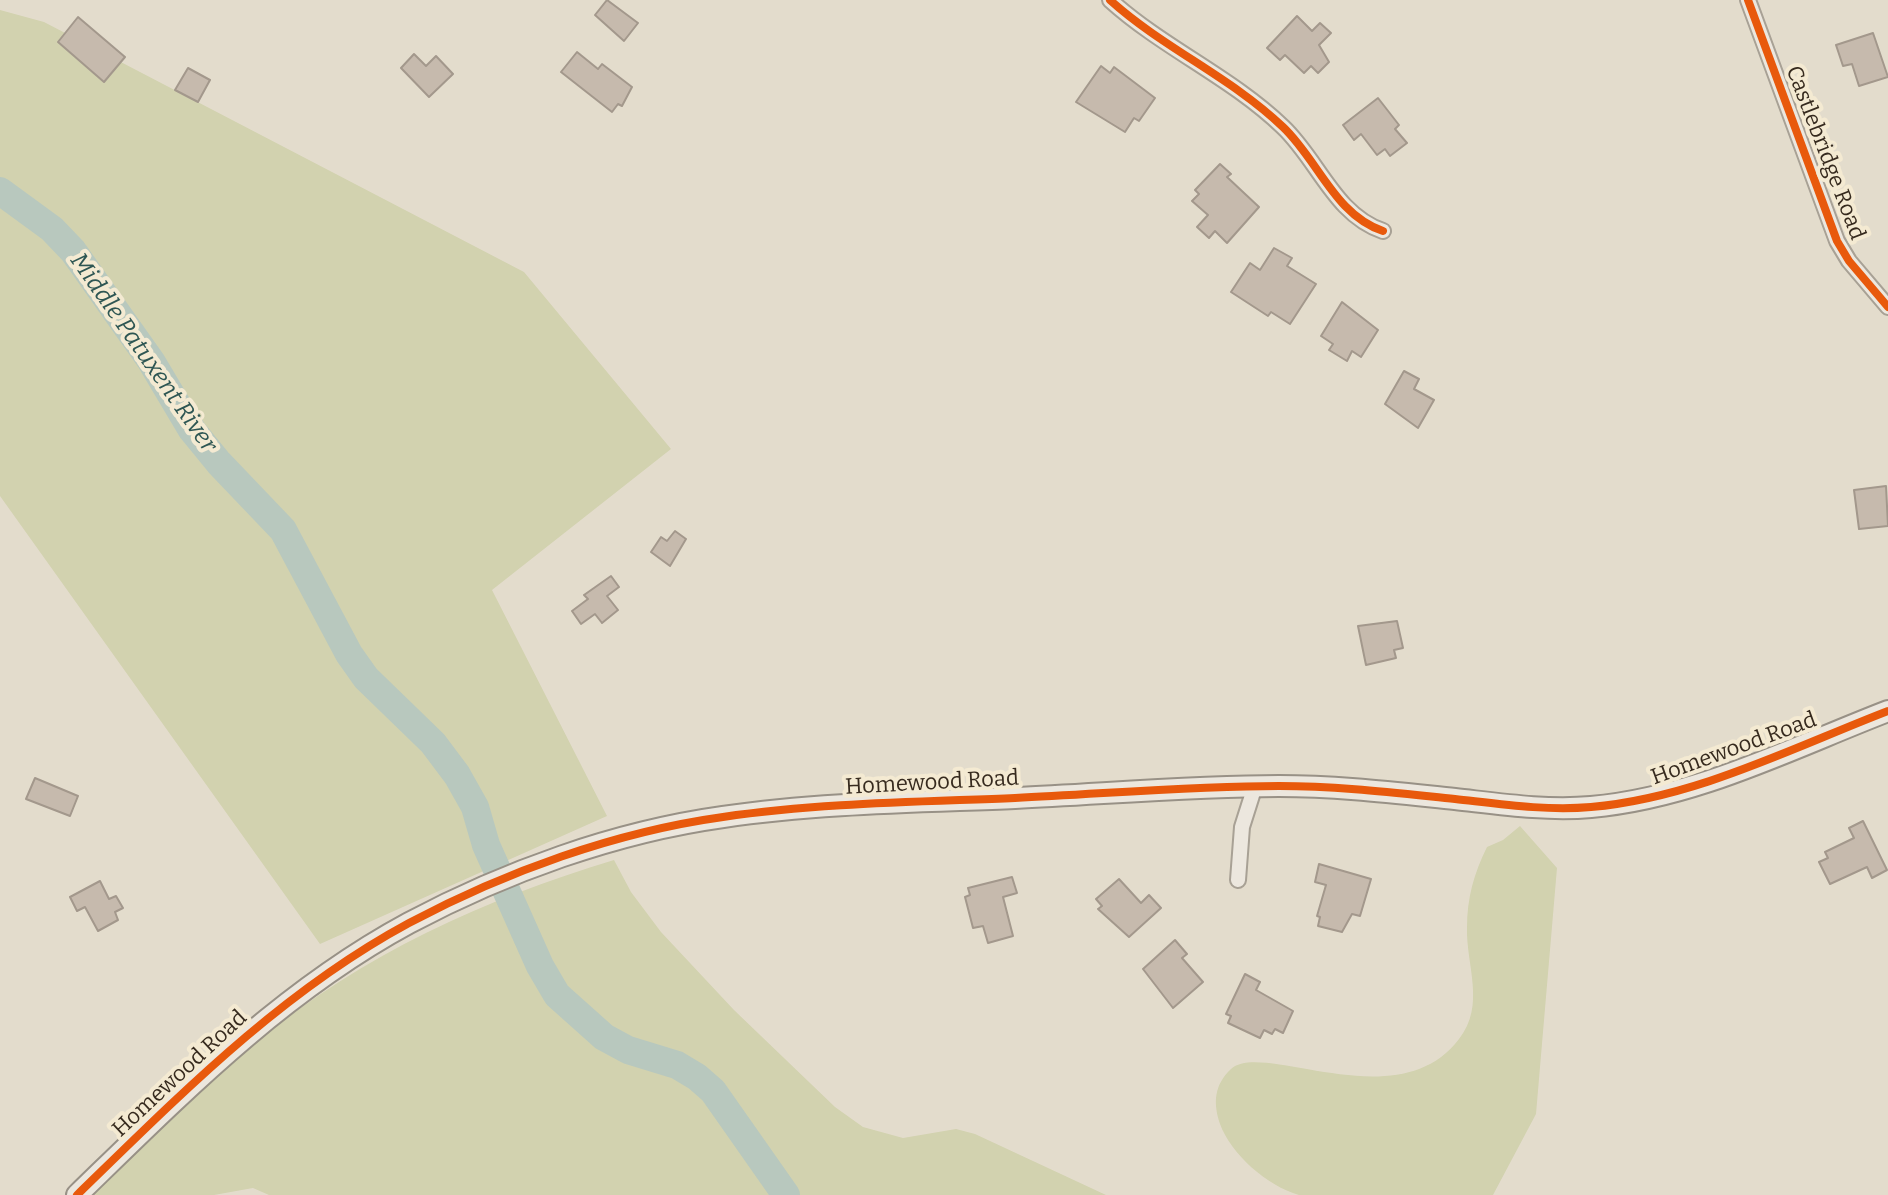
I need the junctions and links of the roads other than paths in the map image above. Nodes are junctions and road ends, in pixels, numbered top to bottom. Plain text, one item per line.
1 (1110, 0) edge
2 (1748, 0) edge
3 (1383, 231) dead end
4 (1883, 303) edge
5 (1888, 711) edge
6 (1255, 786) junction
7 (1238, 880) dead end
8 (77, 1195) edge

1 - 3 street
2 - 4 street, Castlebridge Road
5 - 6 street, Homewood Road
6 - 7 street
6 - 8 street, Homewood Road

